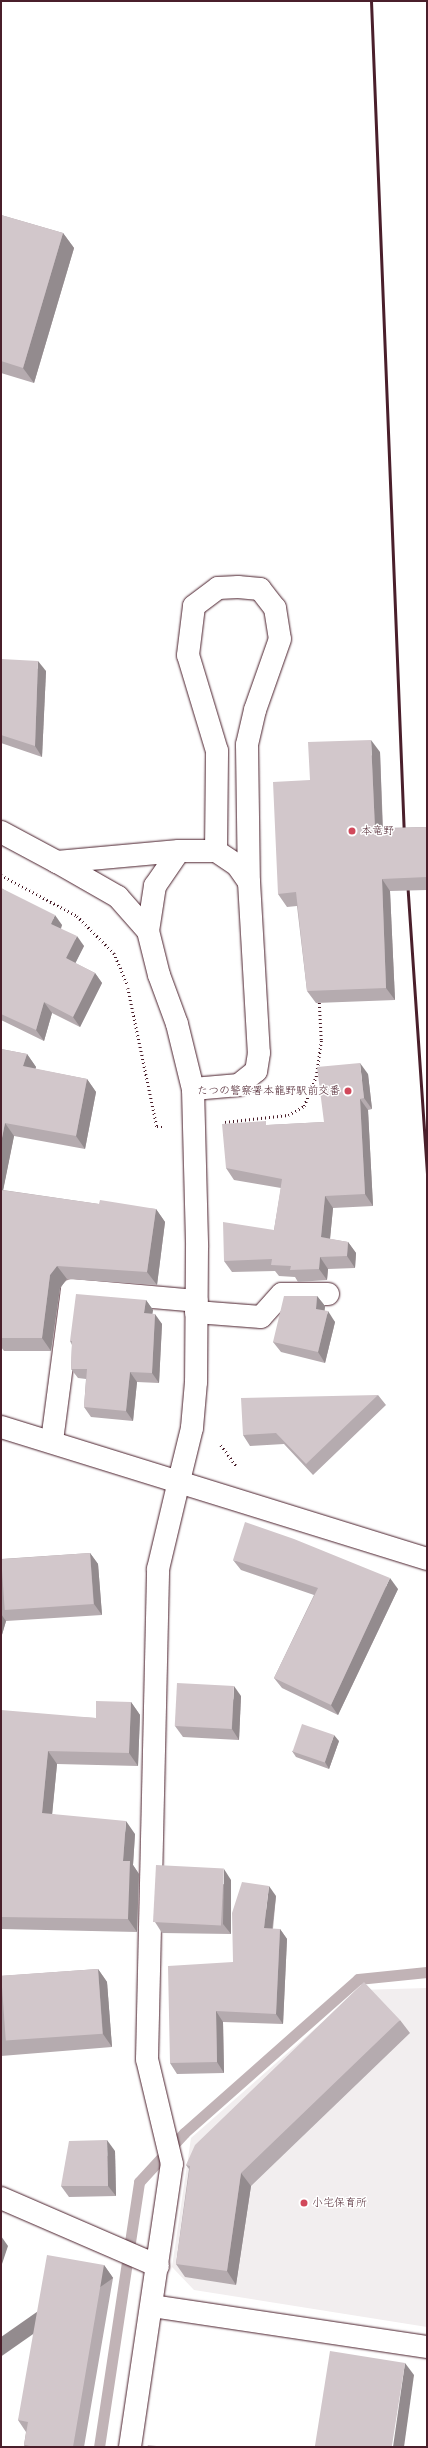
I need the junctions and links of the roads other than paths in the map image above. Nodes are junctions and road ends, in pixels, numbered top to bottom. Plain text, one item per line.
1 (1, 832) edge
2 (216, 850) junction
3 (179, 851) junction
4 (57, 862) junction
5 (249, 882) junction
6 (148, 931) junction
7 (193, 1089) junction
8 (328, 1294) dead end
9 (196, 1307) junction
10 (1, 1427) edge
11 (52, 1441) junction
12 (179, 1481) junction
13 (427, 1559) edge
14 (1, 2198) edge
15 (158, 2266) junction
16 (152, 2306) junction
17 (427, 2347) edge
18 (130, 2447) edge

1 - 4 street
2 - 3 street
2 - 5 street
2 - 5 street
3 - 4 street
3 - 6 street
4 - 6 street
5 - 7 street
6 - 7 street
7 - 9 street
8 - 9 street
9 - 11 street
9 - 12 street
10 - 11 street
11 - 12 street
12 - 13 street
12 - 15 street
14 - 15 street
15 - 16 street
16 - 17 street
16 - 18 street

